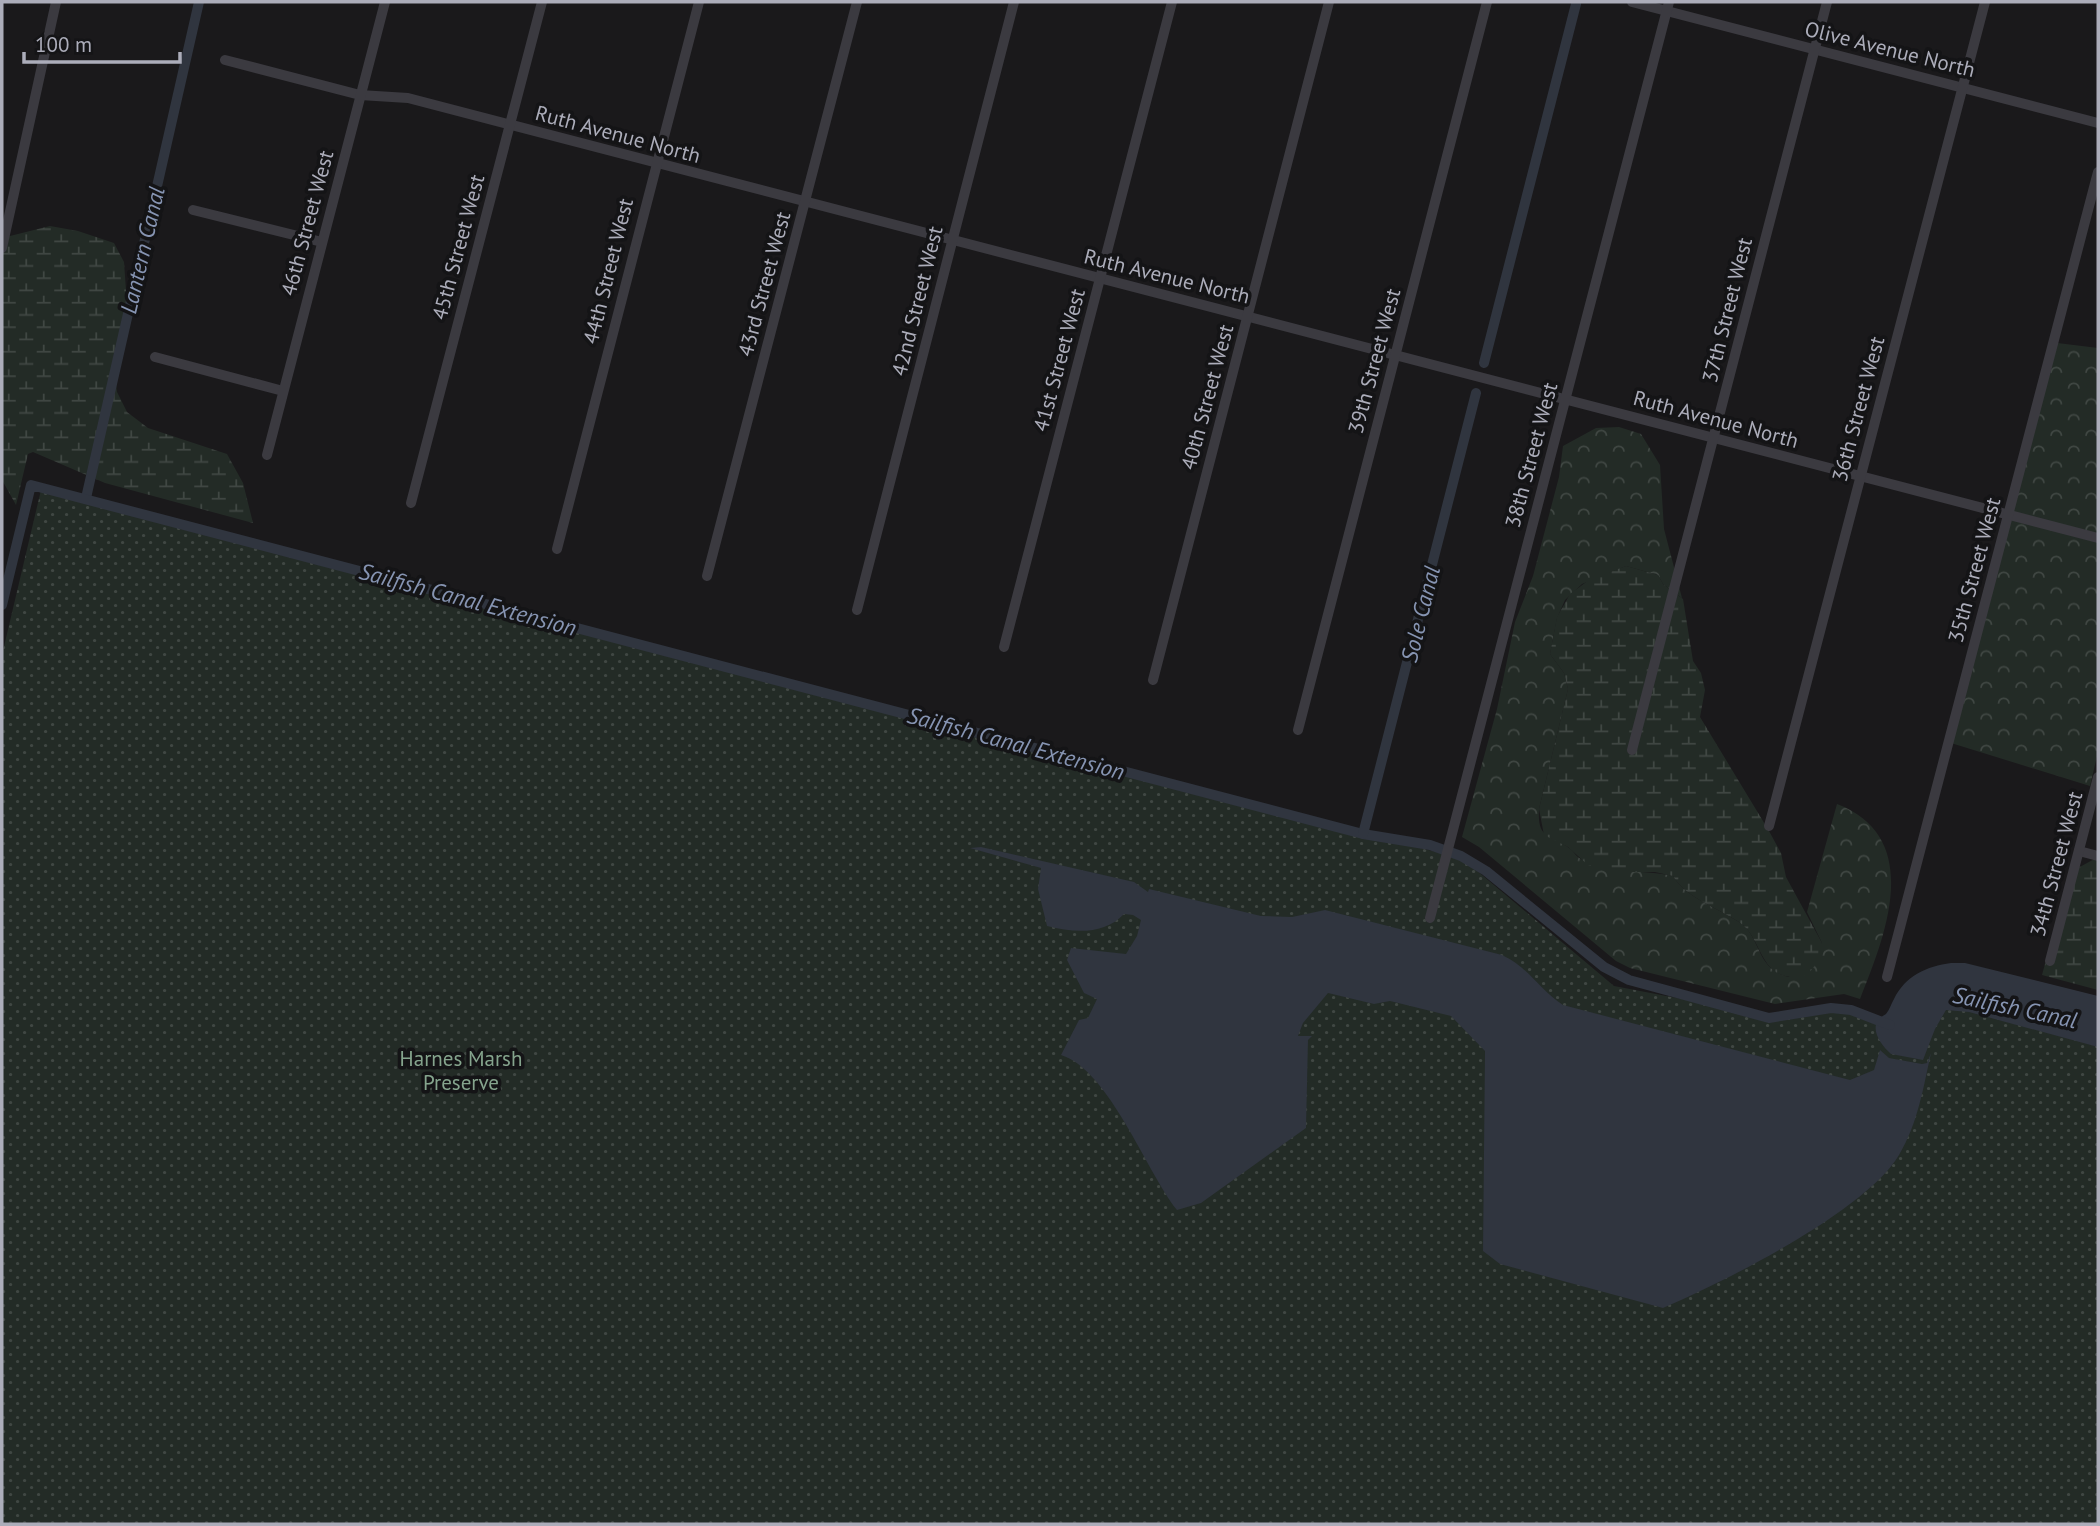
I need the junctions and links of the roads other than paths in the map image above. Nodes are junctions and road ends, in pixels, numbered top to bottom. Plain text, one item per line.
1 (56, 2) edge
2 (385, 2) edge
3 (542, 2) edge
4 (699, 2) edge
5 (857, 2) edge
6 (1014, 2) edge
7 (1172, 2) edge
8 (1329, 2) edge
9 (1487, 2) edge
10 (1632, 2) edge
11 (1827, 2) edge
12 (1985, 2) edge
13 (1667, 6) edge
14 (1814, 49) junction
15 (225, 60) dead end
16 (1963, 87) junction
17 (360, 95) junction
18 (2098, 123) edge
19 (509, 126) junction
20 (657, 164) junction
21 (2098, 172) edge
22 (804, 203) junction
23 (193, 209) dead end
24 (952, 241) junction
25 (322, 242) junction
26 (2, 248) edge
27 (1101, 278) junction
28 (1248, 316) junction
29 (1395, 355) junction
30 (155, 357) dead end
31 (283, 391) junction
32 (1566, 399) junction
33 (1713, 438) junction
34 (267, 455) dead end
35 (1860, 477) junction
36 (411, 503) dead end
37 (2008, 515) junction
38 (2098, 538) edge
39 (557, 550) dead end
40 (707, 576) dead end
41 (857, 610) dead end
42 (1004, 648) dead end
43 (1153, 680) dead end
44 (1298, 730) dead end
45 (1632, 750) dead end
46 (2098, 776) edge
47 (1769, 826) dead end
48 (2079, 851) junction
49 (2098, 856) edge
50 (1430, 918) dead end
51 (2050, 961) dead end
52 (1887, 977) dead end

1 - 26 street
2 - 17 street, 46th Street West
3 - 19 street, 45th Street West
4 - 20 street, 44th Street West
5 - 22 street, 43rd Street West
6 - 24 street, 42nd Street West
7 - 27 street, 41st Street West
8 - 28 street, 40th Street West
9 - 29 street, 39th Street West
10 - 13 street, Olive Avenue North
11 - 14 street, 37th Street West
12 - 16 street, 36th Street West
13 - 14 street, Olive Avenue North
13 - 32 street, 38th Street West
14 - 16 street, Olive Avenue North
14 - 33 street, 37th Street West
15 - 17 street, Ruth Avenue North
16 - 18 street, Olive Avenue North
16 - 35 street, 36th Street West
17 - 19 street, Ruth Avenue North
17 - 25 street, 46th Street West
19 - 20 street, Ruth Avenue North
19 - 36 street, 45th Street West
20 - 22 street, Ruth Avenue North
20 - 39 street, 44th Street West
21 - 37 street, 35th Street West
22 - 24 street, Ruth Avenue North
22 - 40 street, 43rd Street West
23 - 25 street
24 - 27 street, Ruth Avenue North
24 - 41 street, 42nd Street West
25 - 31 street, 46th Street West
27 - 28 street, Ruth Avenue North
27 - 42 street, 41st Street West
28 - 29 street, Ruth Avenue North
28 - 43 street, 40th Street West
29 - 32 street, Ruth Avenue North
29 - 44 street, 39th Street West
30 - 31 street
31 - 34 street, 46th Street West
32 - 33 street, Ruth Avenue North
32 - 50 street, 38th Street West
33 - 35 street, Ruth Avenue North
33 - 45 street, 37th Street West
35 - 37 street, Ruth Avenue North
35 - 47 street, 36th Street West
37 - 38 street, Ruth Avenue North
37 - 52 street, 35th Street West
46 - 48 street, 34th Street West
48 - 49 street
48 - 51 street, 34th Street West

